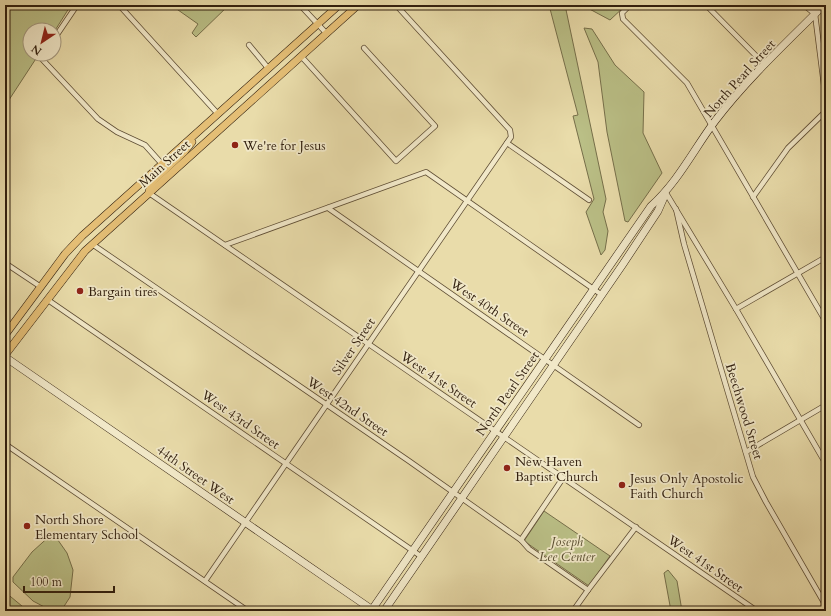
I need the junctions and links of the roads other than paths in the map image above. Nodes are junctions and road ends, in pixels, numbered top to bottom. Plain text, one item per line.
1 (76, 5) edge
2 (119, 5) edge
3 (300, 5) edge
4 (340, 5) edge
5 (358, 5) edge
6 (396, 5) edge
7 (630, 5) edge
8 (706, 5) edge
9 (804, 5) edge
10 (817, 5) edge
11 (824, 5) edge
12 (815, 14) junction
13 (318, 24) junction
14 (62, 27) edge
15 (326, 34) junction
16 (249, 45) dead end
17 (364, 48) dead end
18 (301, 56) junction
19 (48, 62) edge
20 (766, 65) junction
21 (268, 68) junction
22 (825, 89) edge
23 (826, 101) edge
24 (826, 111) edge
25 (218, 114) junction
26 (205, 126) junction
27 (712, 126) junction
28 (507, 143) junction
29 (162, 164) junction
30 (149, 192) junction
31 (666, 193) junction
32 (753, 197) junction
33 (466, 200) junction
34 (589, 200) dead end
35 (328, 208) junction
36 (676, 209) junction
37 (92, 244) junction
38 (225, 245) junction
39 (826, 257) edge
40 (5, 262) edge
41 (418, 271) junction
42 (798, 274) junction
43 (41, 287) junction
44 (593, 289) junction
45 (602, 295) junction
46 (48, 300) junction
47 (736, 310) junction
48 (826, 322) edge
49 (5, 335) edge
50 (368, 344) junction
51 (5, 356) edge
52 (545, 359) junction
53 (554, 365) junction
54 (326, 404) junction
55 (826, 405) edge
56 (800, 420) junction
57 (639, 425) dead end
58 (495, 431) junction
59 (504, 437) junction
60 (5, 444) edge
61 (746, 452) junction
62 (286, 464) junction
63 (826, 464) edge
64 (563, 478) junction
65 (453, 492) junction
66 (462, 498) junction
67 (246, 523) junction
68 (636, 527) junction
69 (521, 540) junction
70 (413, 550) junction
71 (422, 557) junction
72 (205, 581) junction
73 (588, 590) junction
74 (826, 606) edge
75 (248, 611) edge
76 (372, 611) edge
77 (384, 611) edge
78 (573, 611) edge
79 (757, 611) edge

1 - 14 street
2 - 25 street
3 - 13 street
4 - 13 main road, Main Street
5 - 15 main road, Main Street
6 - 28 street
7 - 27 street
8 - 20 street
9 - 12 street
10 - 12 street
11 - 12 street, North Pearl Street
12 - 20 street, North Pearl Street
12 - 22 street
13 - 15 street
13 - 21 main road, Main Street
15 - 18 main road, Main Street
16 - 21 street
17 - 18 street
18 - 30 main road, Main Street
19 - 29 street
20 - 27 street, North Pearl Street
21 - 25 main road, Main Street
22 - 23 street
24 - 32 street
25 - 26 main road, Main Street
26 - 29 main road, Main Street
26 - 30 main road
27 - 31 street, North Pearl Street
27 - 32 street
28 - 33 street, Silver Street
28 - 34 street
29 - 43 main road, Main Street
30 - 37 main road, Main Street
30 - 38 street, West 41st Street
31 - 36 street
31 - 44 street, North Pearl Street
31 - 45 street, North Pearl Street
32 - 42 street
33 - 35 street
33 - 41 street, Silver Street
33 - 44 street
35 - 38 street
35 - 41 street, West 40th Street
36 - 47 street
36 - 61 street, Beechwood Street
37 - 46 main road, Main Street
37 - 54 street, West 42nd Street
38 - 50 street, West 41st Street
39 - 42 street
40 - 43 street
41 - 50 street, Silver Street
41 - 52 street, West 40th Street
42 - 47 street
42 - 48 street
43 - 49 main road, Main Street
44 - 45 street
44 - 52 street, North Pearl Street
45 - 53 street, North Pearl Street
46 - 51 main road, Main Street
46 - 62 street, West 43rd Street
47 - 56 street
50 - 54 street, Silver Street
50 - 58 street, West 41st Street
51 - 67 street, 44th Street West
52 - 53 street, West 40th Street
52 - 58 street, North Pearl Street
53 - 57 street, West 40th Street
53 - 59 street, North Pearl Street
54 - 62 street, Silver Street
54 - 65 street, West 42nd Street
55 - 56 street
56 - 61 street
56 - 63 street
58 - 59 street, West 41st Street
58 - 65 street, North Pearl Street
59 - 64 street, West 41st Street
59 - 66 street, North Pearl Street
60 - 72 street
61 - 74 street, Beechwood Street
62 - 67 street, Silver Street
62 - 70 street, West 43rd Street
64 - 68 street, West 41st Street
64 - 69 street
65 - 66 street, West 42nd Street
65 - 70 street, North Pearl Street
66 - 69 street, West 42nd Street
66 - 71 street, North Pearl Street
67 - 72 street, Silver Street
67 - 76 street, 44th Street West
68 - 73 street
68 - 79 street, West 41st Street
69 - 73 street, West 42nd Street
70 - 71 street, West 43rd Street
70 - 76 street, North Pearl Street
71 - 77 street, North Pearl Street
72 - 75 street
73 - 78 street

